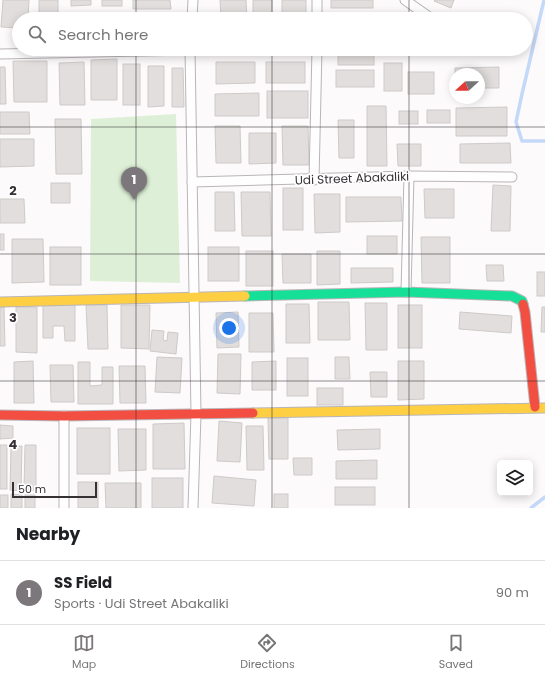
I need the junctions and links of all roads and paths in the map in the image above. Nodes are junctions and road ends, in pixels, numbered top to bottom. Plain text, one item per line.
1 (193, 0) edge
2 (318, 0) edge
3 (405, 0) edge
4 (192, 12) edge
5 (317, 12) edge
6 (422, 12) edge
7 (0, 54) edge
8 (12, 54) edge
9 (190, 56) edge
10 (316, 56) edge
11 (410, 176) junction
12 (512, 177) dead end
13 (314, 180) junction
14 (192, 182) junction
15 (406, 292) junction
16 (194, 297) junction
17 (0, 302) edge
18 (535, 407) junction
19 (545, 408) edge
20 (196, 414) junction
21 (0, 416) edge
22 (64, 416) junction
23 (64, 508) edge
24 (192, 508) edge

1 - 4 street
2 - 5 street
3 - 6 street
7 - 8 street
9 - 14 street
10 - 13 street
11 - 12 street, Udi Street Abakaliki
11 - 13 street, Udi Street Abakaliki
11 - 15 street
13 - 14 street, Udi Street Abakaliki
14 - 16 street
15 - 16 street
15 - 18 street
16 - 17 street
16 - 20 street
18 - 19 street
18 - 20 street
20 - 22 street
20 - 24 street
21 - 22 street
22 - 23 street

